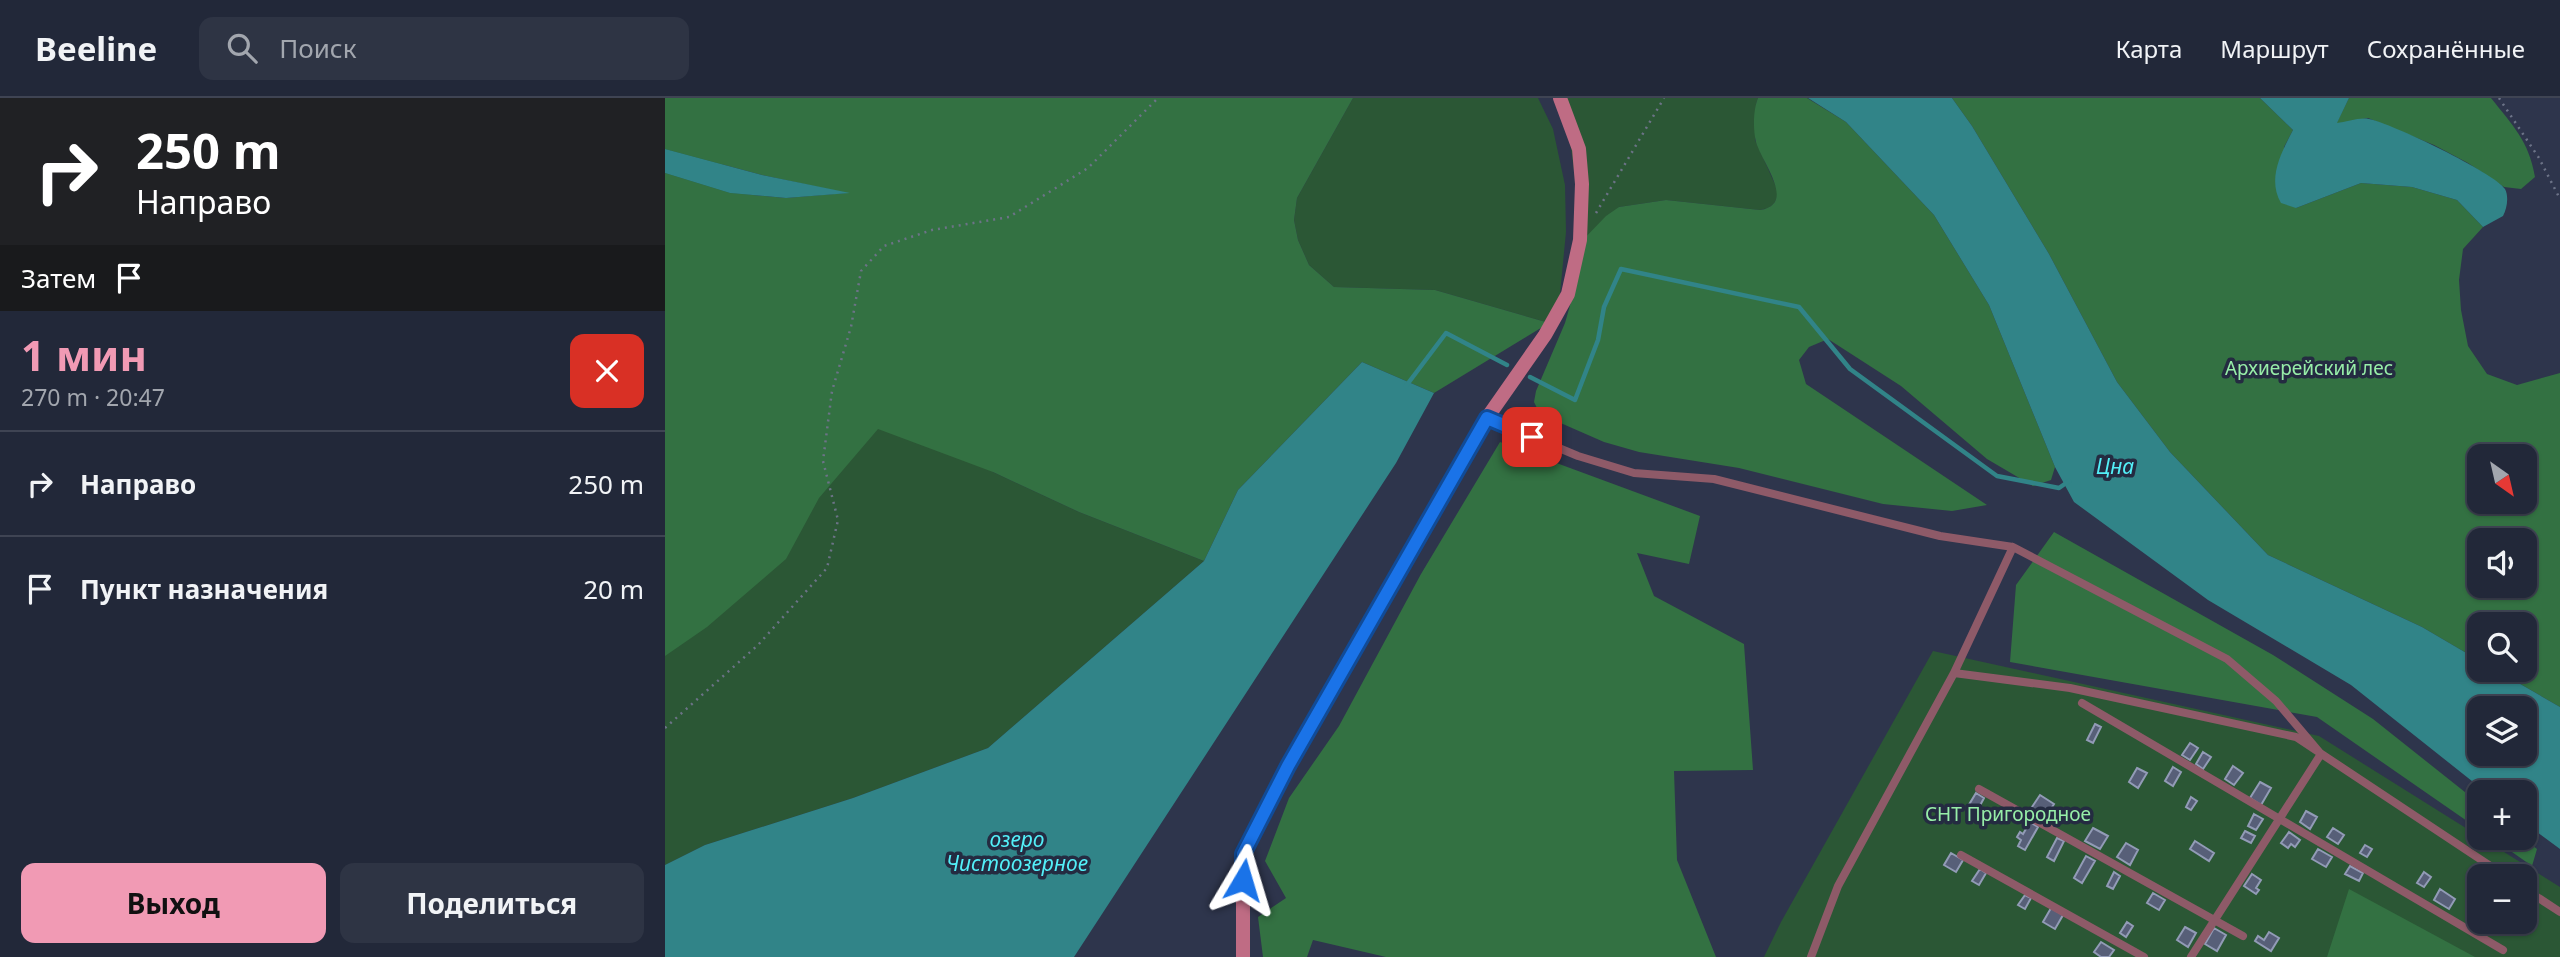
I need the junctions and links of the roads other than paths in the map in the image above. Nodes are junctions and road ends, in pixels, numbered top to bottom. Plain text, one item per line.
1 (1560, 98) edge
2 (1487, 418) junction
3 (2013, 547) junction
4 (1954, 673) junction
5 (2082, 703) dead end
6 (2321, 754) junction
7 (1979, 789) dead end
8 (2278, 820) junction
9 (1961, 855) dead end
10 (2487, 864) edge
11 (2537, 897) edge
12 (2560, 912) edge
13 (2214, 920) junction
14 (2243, 936) dead end
15 (2503, 950) dead end
16 (1243, 957) edge
17 (1811, 957) edge
18 (2144, 957) edge
19 (2191, 957) edge

1 - 2 street
2 - 3 lane
2 - 16 street
3 - 4 lane
3 - 6 lane
4 - 6 lane
4 - 17 lane
5 - 8 lane
6 - 8 lane
6 - 10 lane
7 - 13 lane
8 - 13 lane
8 - 15 lane
9 - 18 lane
11 - 12 lane
13 - 14 lane
13 - 19 lane

